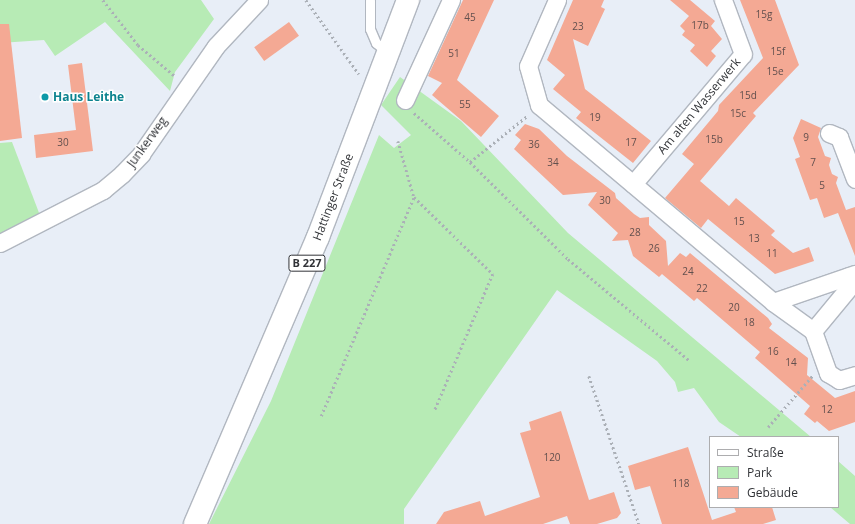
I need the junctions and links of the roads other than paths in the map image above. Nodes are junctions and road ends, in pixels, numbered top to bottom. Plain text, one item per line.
1 (259, 0) edge
2 (370, 0) edge
3 (408, 0) edge
4 (451, 0) edge
5 (557, 0) edge
6 (723, 0) edge
7 (386, 52) junction
8 (405, 100) road end
9 (829, 133) dead end
10 (855, 179) edge
11 (633, 184) junction
12 (0, 243) edge
13 (852, 283) edge
14 (773, 302) junction
15 (813, 331) junction
16 (855, 374) edge
17 (195, 524) edge

1 - 12 street, Junkerweg
2 - 7 lane
3 - 7 main road, Hattinger Straße / B 227
4 - 8 street
5 - 11 street
6 - 11 street, Am alten Wasserwerk
7 - 17 main road, Hattinger Straße / B 227
9 - 10 street
11 - 14 street
13 - 14 street
13 - 15 street
14 - 15 street
15 - 16 street

